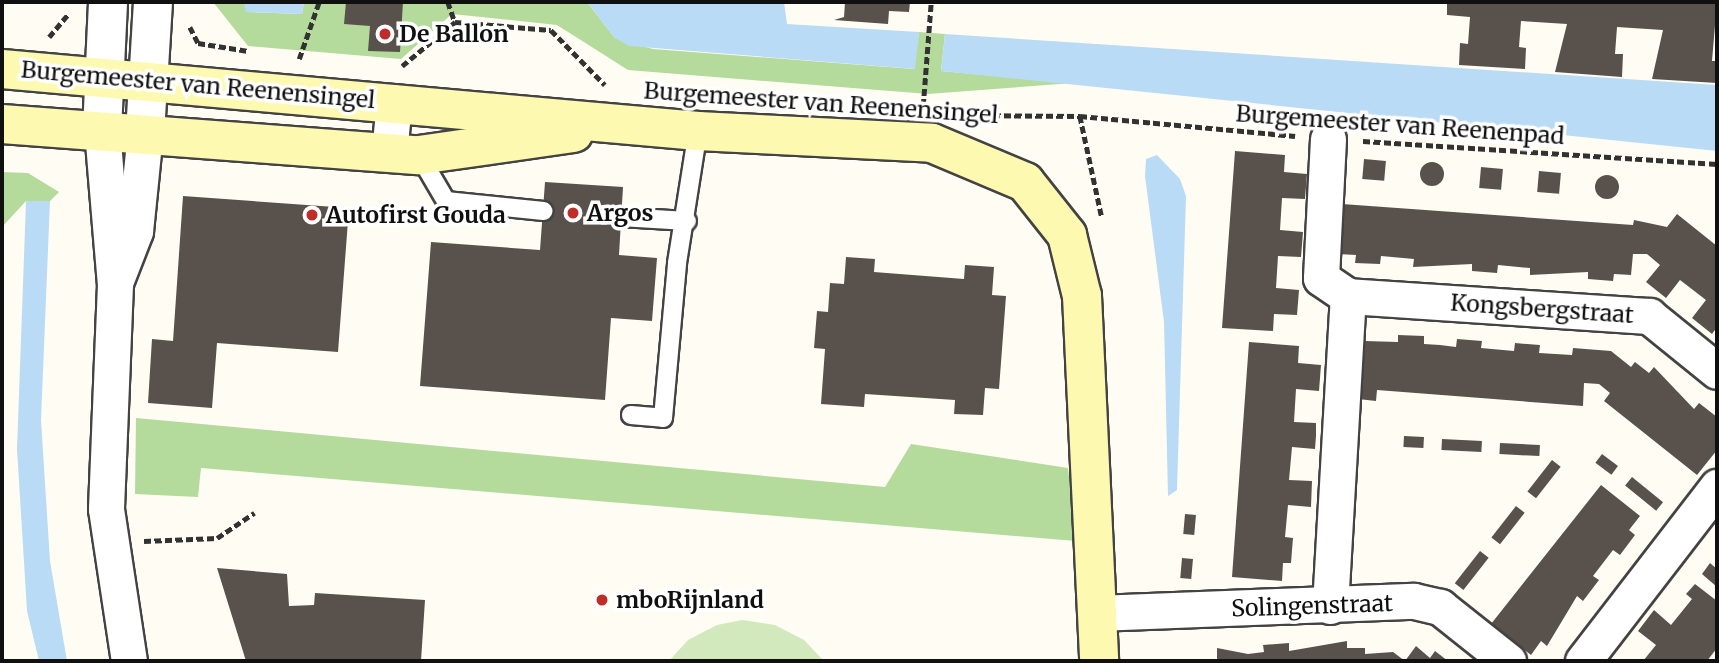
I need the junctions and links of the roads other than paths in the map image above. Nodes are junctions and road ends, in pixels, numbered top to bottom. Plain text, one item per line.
1 (108, 9) edge
2 (153, 12) edge
3 (2, 69) edge
4 (104, 76) junction
5 (149, 79) junction
6 (393, 85) junction
7 (2, 124) edge
8 (634, 124) junction
9 (102, 130) junction
10 (698, 131) junction
11 (145, 133) junction
12 (1328, 139) road end
13 (404, 154) junction
14 (543, 211) dead end
15 (621, 217) dead end
16 (687, 221) junction
17 (115, 284) junction
18 (1348, 296) junction
19 (1717, 371) edge
20 (631, 415) dead end
21 (1717, 487) edge
22 (1330, 606) junction
23 (1096, 613) junction
24 (129, 661) edge
25 (1099, 661) edge
26 (1508, 661) edge
27 (1583, 661) edge

1 - 4 street
2 - 5 street
3 - 4 main road, Burgemeester van Reenensingel
4 - 5 main road, Burgemeester van Reenensingel
4 - 9 street
5 - 6 main road, Burgemeester van Reenensingel
5 - 11 street
6 - 8 main road, Burgemeester van Reenensingel
6 - 13 street, Burgemeester van Reenensingel
7 - 9 main road, Burgemeester van Reenensingel
8 - 10 main road, Burgemeester van Reenensingel
8 - 13 main road, Burgemeester van Reenensingel
9 - 11 main road, Burgemeester van Reenensingel
9 - 17 street
10 - 16 lane, Burgemeester van Reenensingel
10 - 23 main road, Burgemeester van Reenensingel
11 - 13 main road, Burgemeester van Reenensingel
11 - 17 street
12 - 18 street
13 - 14 lane
15 - 16 lane
16 - 20 lane, Burgemeester van Reenensingel
17 - 24 street
18 - 19 street, Kongsbergstraat
18 - 22 street
21 - 27 street
22 - 23 street, Solingenstraat
22 - 26 street, Solingenstraat
23 - 25 main road, Burgemeester van Reenensingel

